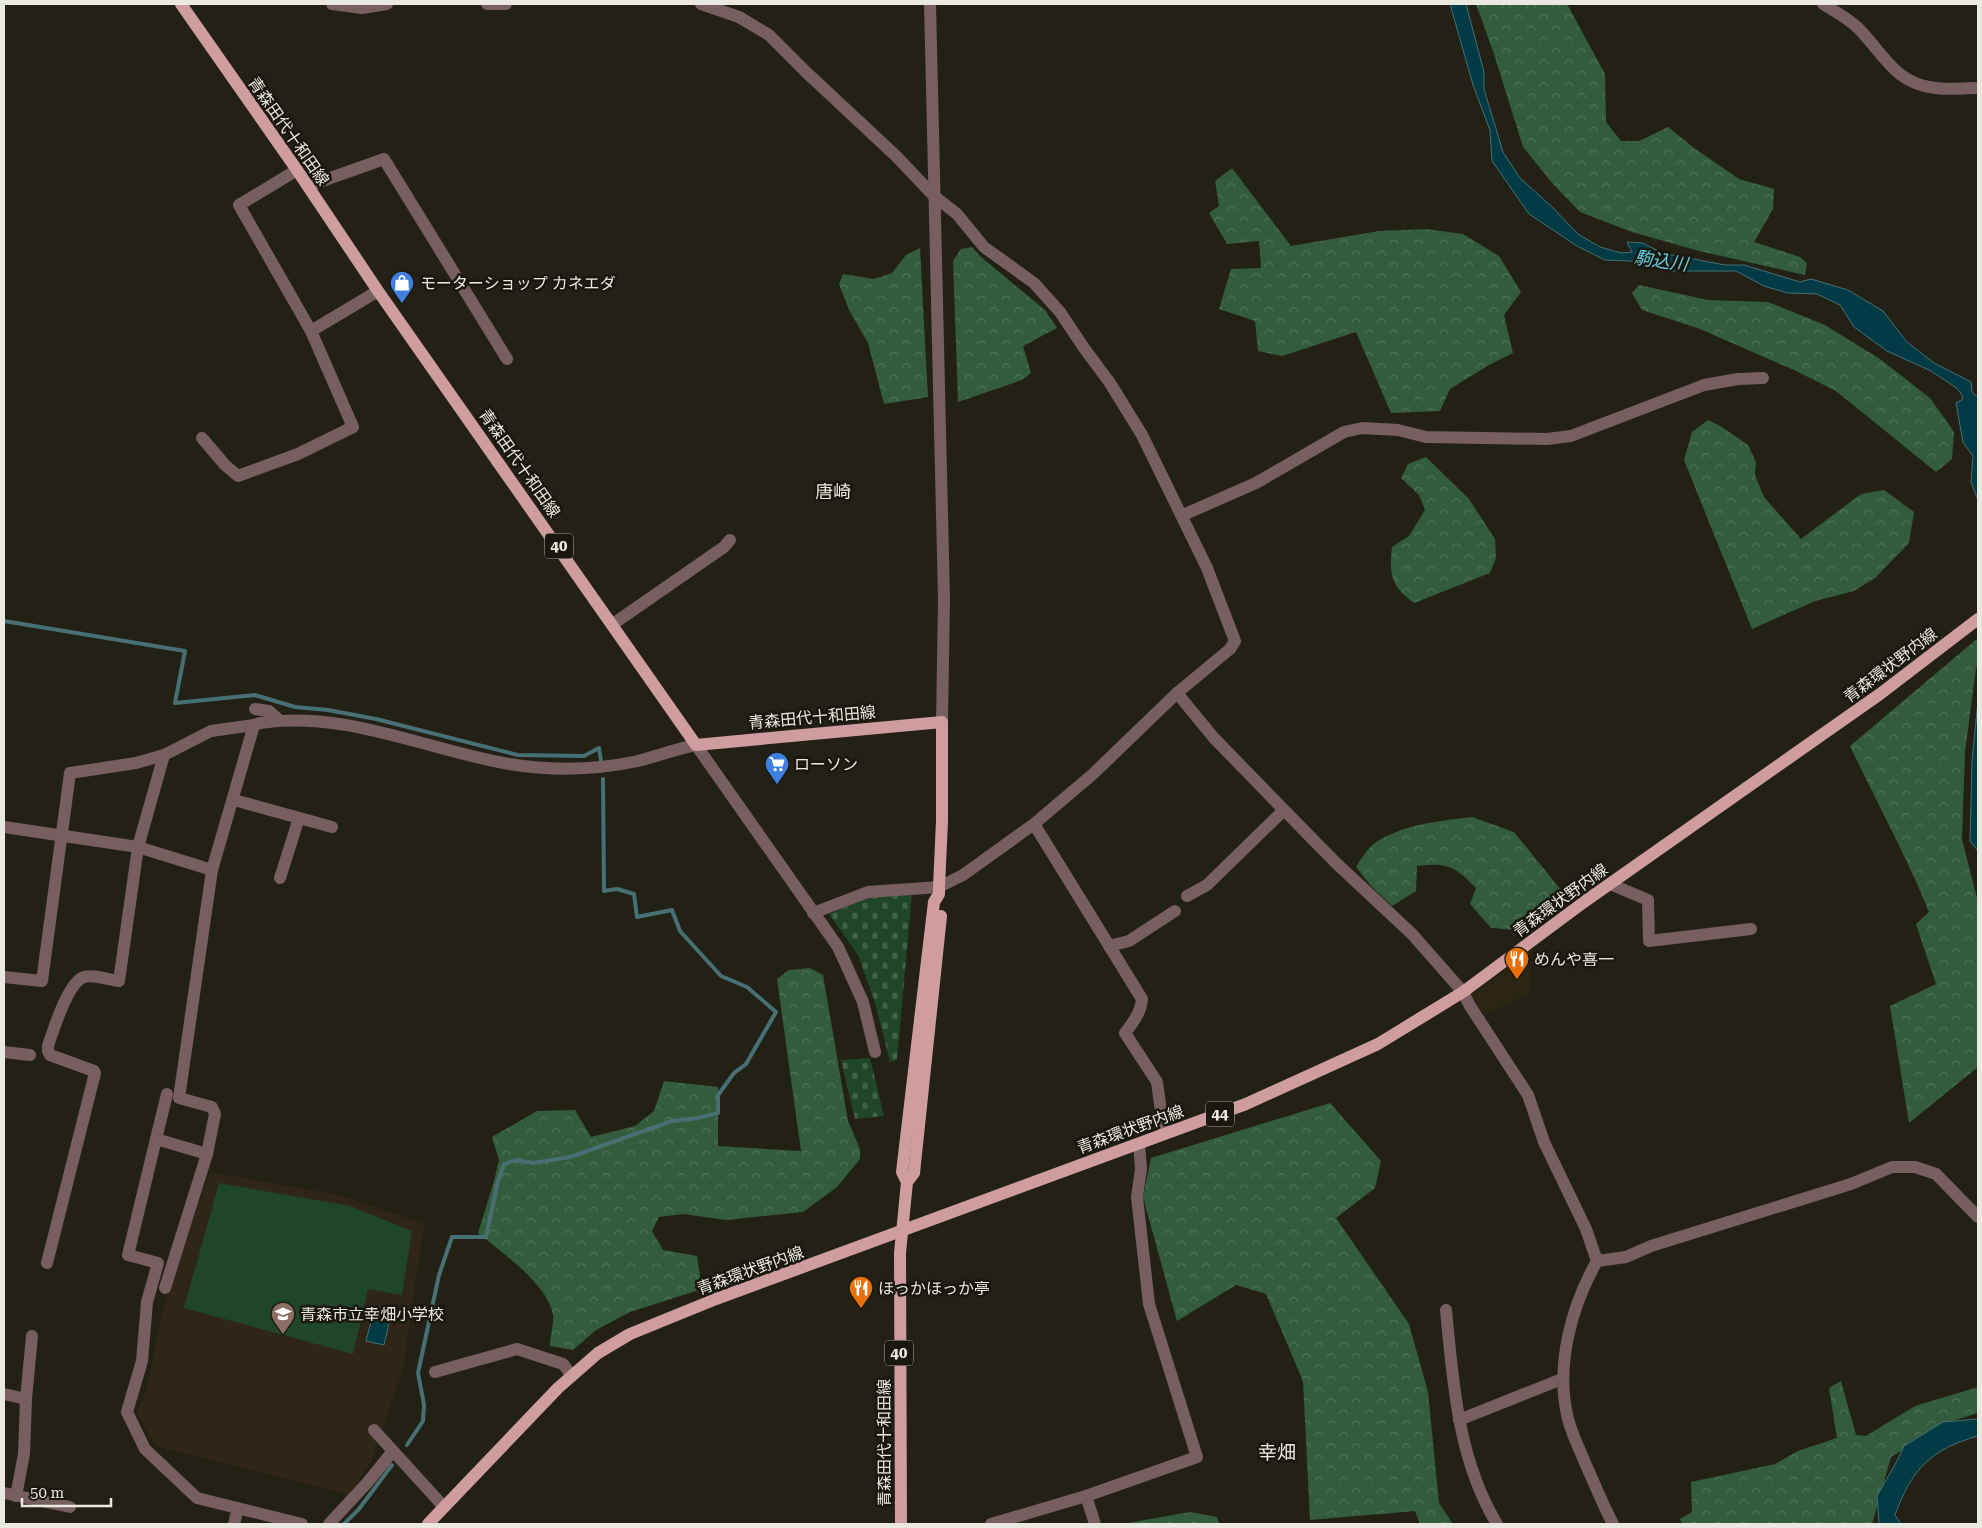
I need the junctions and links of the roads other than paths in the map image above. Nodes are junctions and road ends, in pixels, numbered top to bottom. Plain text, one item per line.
1 (181, 4) edge
2 (332, 4) edge
3 (386, 4) edge
4 (488, 4) edge
5 (506, 4) edge
6 (701, 4) edge
7 (930, 4) edge
8 (1822, 4) edge
9 (1978, 88) edge
10 (298, 170) junction
11 (308, 186) junction
12 (934, 196) junction
13 (378, 291) junction
14 (311, 331) junction
15 (506, 359) dead end
16 (1763, 378) dead end
17 (202, 438) dead end
18 (1182, 515) junction
19 (730, 540) dead end
20 (1978, 619) edge
21 (613, 624) junction
22 (1178, 693) junction
23 (255, 709) dead end
24 (279, 720) junction
25 (942, 722) junction
26 (257, 724) junction
27 (696, 745) junction
28 (164, 755) junction
29 (234, 800) junction
30 (1284, 810) junction
31 (299, 818) junction
32 (1034, 824) junction
33 (4, 827) edge
34 (332, 827) dead end
35 (62, 835) junction
36 (138, 847) junction
37 (212, 870) junction
38 (280, 878) dead end
39 (1610, 884) junction
40 (939, 891) junction
41 (1187, 896) dead end
42 (1175, 911) dead end
43 (813, 913) junction
44 (1751, 928) dead end
45 (1109, 946) junction
46 (4, 977) edge
47 (1463, 992) junction
48 (4, 1052) edge
49 (875, 1052) dead end
50 (30, 1055) dead end
51 (167, 1094) dead end
52 (1164, 1134) junction
53 (156, 1139) junction
54 (1139, 1144) junction
55 (207, 1154) junction
56 (1978, 1217) edge
57 (902, 1231) junction
58 (1597, 1261) junction
59 (47, 1264) dead end
60 (165, 1288) dead end
61 (1446, 1310) dead end
62 (32, 1336) dead end
63 (435, 1372) dead end
64 (572, 1376) junction
65 (1562, 1379) junction
66 (4, 1394) edge
67 (26, 1399) junction
68 (1459, 1420) junction
69 (374, 1430) dead end
70 (393, 1451) junction
71 (10, 1495) edge
72 (1086, 1496) junction
73 (70, 1507) dead end
74 (444, 1507) junction
75 (238, 1508) junction
76 (234, 1524) edge
77 (302, 1524) edge
78 (329, 1524) edge
79 (428, 1524) edge
80 (901, 1524) edge
81 (991, 1524) edge
82 (1095, 1524) edge
83 (1497, 1524) edge
84 (1613, 1524) edge

1 - 10 main road, 青森田代十和田線 / 40
2 - 3 street
4 - 5 street
6 - 12 street
7 - 12 street
8 - 9 street
10 - 11 main road, 青森田代十和田線 / 40
10 - 14 street
11 - 13 main road, 青森田代十和田線 / 40
11 - 15 street
12 - 18 street
12 - 25 street
13 - 14 street
13 - 21 main road, 青森田代十和田線 / 40
14 - 17 street
16 - 18 street
18 - 22 street
19 - 21 street
20 - 39 main road, 青森環状野内線 / 44
21 - 27 main road, 青森田代十和田線 / 40
22 - 30 street
22 - 32 street
23 - 24 street
24 - 26 street
24 - 27 street
25 - 27 main road, 青森田代十和田線
25 - 40 main road, 青森田代十和田線 / 40
26 - 28 street
26 - 29 street
27 - 43 street
28 - 35 street
28 - 36 street
29 - 31 street
29 - 37 street
30 - 41 street
30 - 47 street
31 - 34 street
31 - 38 street
32 - 40 street
32 - 45 street
33 - 35 street
35 - 36 street
35 - 46 street
36 - 37 street
36 - 59 street
37 - 55 street
39 - 44 street
39 - 47 main road, 青森環状野内線 / 44
40 - 43 street
40 - 57 main road, 青森田代十和田線 / 40
42 - 45 street
43 - 49 street
45 - 52 street
47 - 52 main road, 青森環状野内線 / 44
47 - 58 street
48 - 50 street
51 - 53 street
52 - 54 main road, 青森環状野内線 / 44
53 - 55 street
53 - 75 street
54 - 57 main road, 青森環状野内線 / 44
54 - 72 street
55 - 60 street
56 - 58 street
57 - 64 main road, 青森環状野内線 / 44
57 - 80 main road, 青森田代十和田線 / 40
58 - 65 street
61 - 68 street
62 - 67 street
63 - 64 street
64 - 74 main road, 青森環状野内線 / 44
65 - 68 street
65 - 84 street
66 - 67 street
67 - 71 street
68 - 83 street
69 - 70 street
70 - 74 street
70 - 78 street
71 - 73 street
72 - 81 street
72 - 82 street
74 - 79 main road, 青森環状野内線 / 44
75 - 76 street
75 - 77 street

